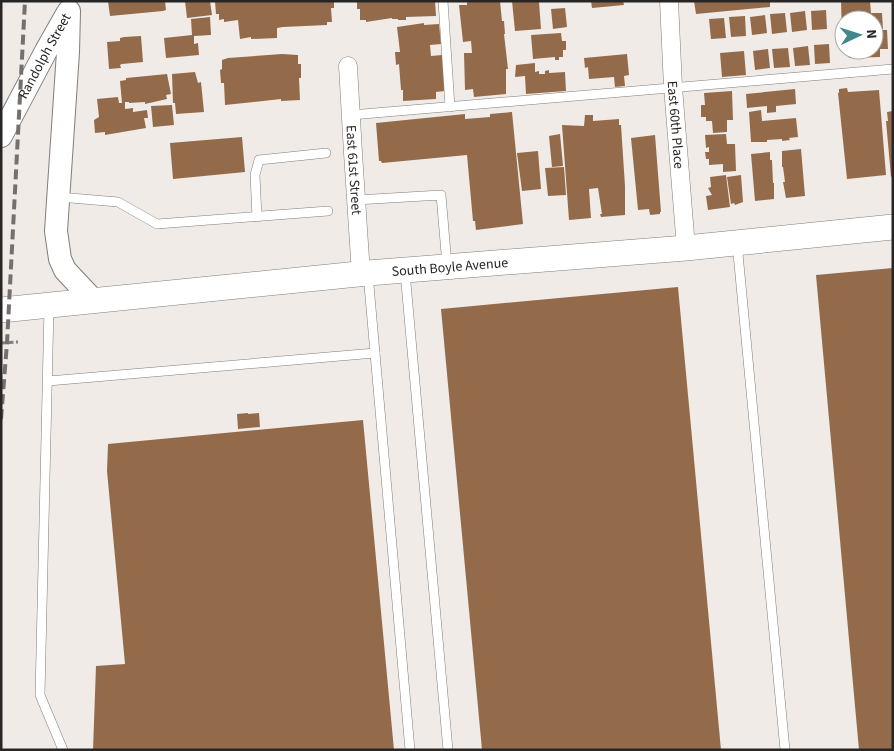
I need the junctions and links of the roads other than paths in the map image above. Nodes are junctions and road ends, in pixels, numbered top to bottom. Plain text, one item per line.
1 (443, 1) edge
2 (668, 1) edge
3 (69, 6) edge
4 (348, 66) dead end
5 (893, 69) edge
6 (673, 87) junction
7 (450, 107) junction
8 (351, 116) junction
9 (1, 136) edge
10 (326, 153) dead end
11 (58, 197) junction
12 (356, 200) junction
13 (328, 210) dead end
14 (257, 217) junction
15 (893, 227) edge
16 (737, 243) junction
17 (686, 248) junction
18 (447, 268) junction
19 (405, 271) junction
20 (365, 274) junction
21 (94, 301) junction
22 (49, 306) junction
23 (5, 310) edge
24 (375, 354) junction
25 (48, 381) junction
26 (63, 750) edge
27 (410, 750) edge
28 (448, 750) edge
29 (785, 750) edge

1 - 7 lane
2 - 6 street, East 60th Place
3 - 9 street, Randolph Street
3 - 11 street
4 - 8 street, East 61st Street
5 - 6 lane
6 - 7 lane
6 - 17 street, East 60th Place
7 - 8 lane
8 - 12 street, East 61st Street
10 - 14 lane
11 - 14 lane
11 - 21 street
12 - 18 lane
12 - 20 street, East 61st Street
13 - 14 lane
15 - 16 main road, South Boyle Avenue
16 - 17 main road, South Boyle Avenue
16 - 29 lane
17 - 18 main road, South Boyle Avenue
18 - 19 main road, South Boyle Avenue
19 - 20 main road, South Boyle Avenue
19 - 28 lane
20 - 21 main road, South Boyle Avenue
20 - 24 lane
21 - 22 main road, South Boyle Avenue
22 - 23 main road, South Boyle Avenue
22 - 25 lane
24 - 25 lane
24 - 27 lane
25 - 26 lane

